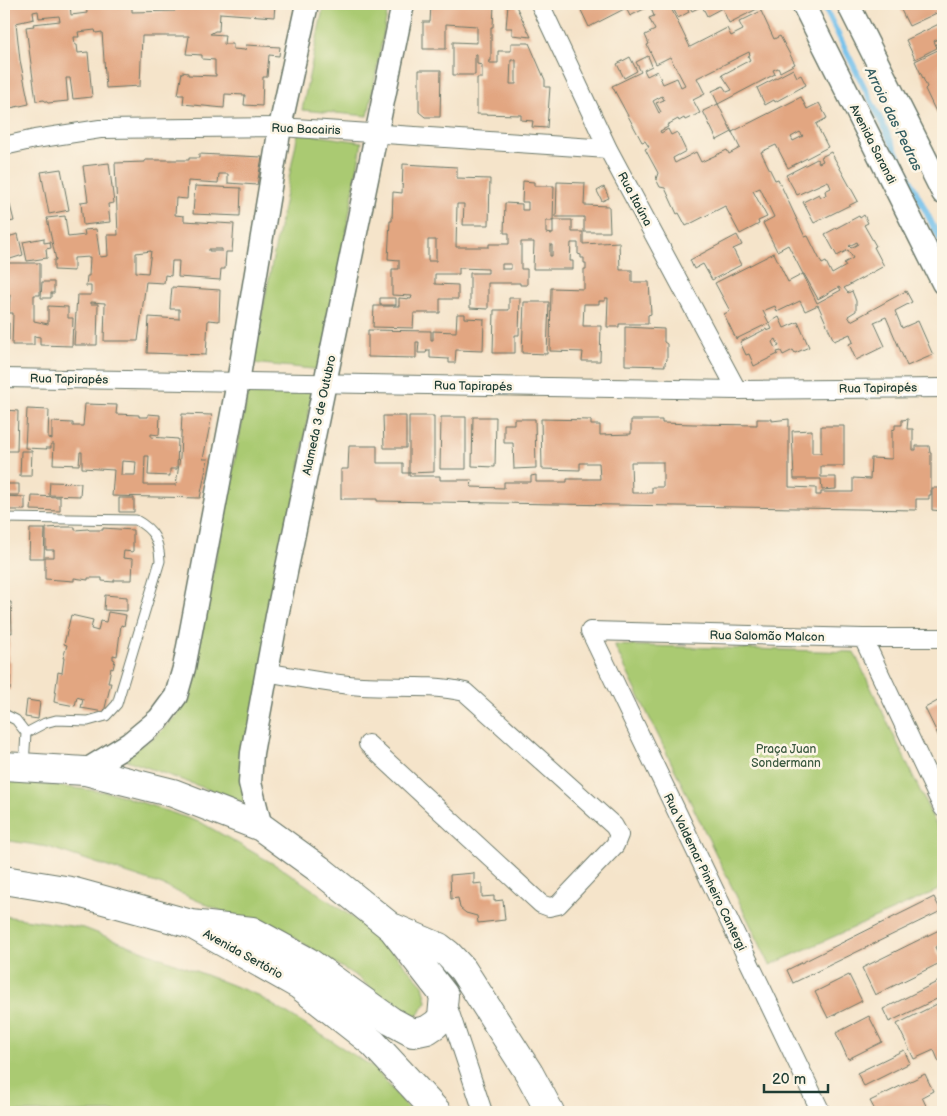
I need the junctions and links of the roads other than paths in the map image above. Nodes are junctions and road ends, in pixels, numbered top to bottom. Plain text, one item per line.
1 (307, 4) edge
2 (403, 4) edge
3 (540, 4) edge
4 (803, 4) edge
5 (848, 4) edge
6 (280, 127) junction
7 (378, 132) junction
8 (4, 146) edge
9 (608, 149) junction
10 (943, 193) edge
11 (943, 284) edge
12 (4, 378) edge
13 (238, 382) junction
14 (326, 384) junction
15 (943, 388) edge
16 (737, 390) junction
17 (4, 518) edge
18 (590, 632) joint
19 (863, 638) junction
20 (943, 638) edge
21 (266, 672) junction
22 (4, 714) edge
23 (26, 733) junction
24 (368, 744) dead end
25 (14, 767) edge
26 (85, 771) junction
27 (943, 808) edge
28 (261, 827) junction
29 (4, 880) edge
30 (191, 924) junction
31 (392, 928) junction
32 (444, 995) junction
33 (437, 1112) edge
34 (483, 1112) edge
35 (550, 1112) edge
36 (821, 1112) edge

1 - 6 street
2 - 7 street, Alameda 3 de Outubro
3 - 9 street, Rua Itaúna
4 - 11 street, Avenida Sarandi
5 - 10 street
6 - 7 street, Rua Bacairis
6 - 8 street, Rua Bacairis
6 - 13 street
7 - 9 street, Rua Bacairis
7 - 14 street, Alameda 3 de Outubro
9 - 16 street, Rua Itaúna
12 - 13 street, Rua Tapirapés
13 - 14 street, Rua Tapirapés
13 - 26 street
14 - 16 street, Rua Tapirapés
14 - 21 street, Alameda 3 de Outubro
15 - 16 street, Rua Tapirapés
17 - 23 lane
18 - 19 street, Rua Salomão Malcon
18 - 36 street, Rua Valdemar Pinheiro Cantergi
19 - 20 street, Rua Salomão Malcon
19 - 27 street
21 - 24 street
21 - 28 street, Alameda 3 de Outubro
22 - 23 lane
23 - 25 lane
25 - 26 main road
26 - 28 main road
28 - 31 main road
29 - 30 main road, Avenida Sertório
30 - 32 main road
30 - 33 main road, Avenida Sertório
31 - 32 main road
31 - 35 main road
32 - 34 street

